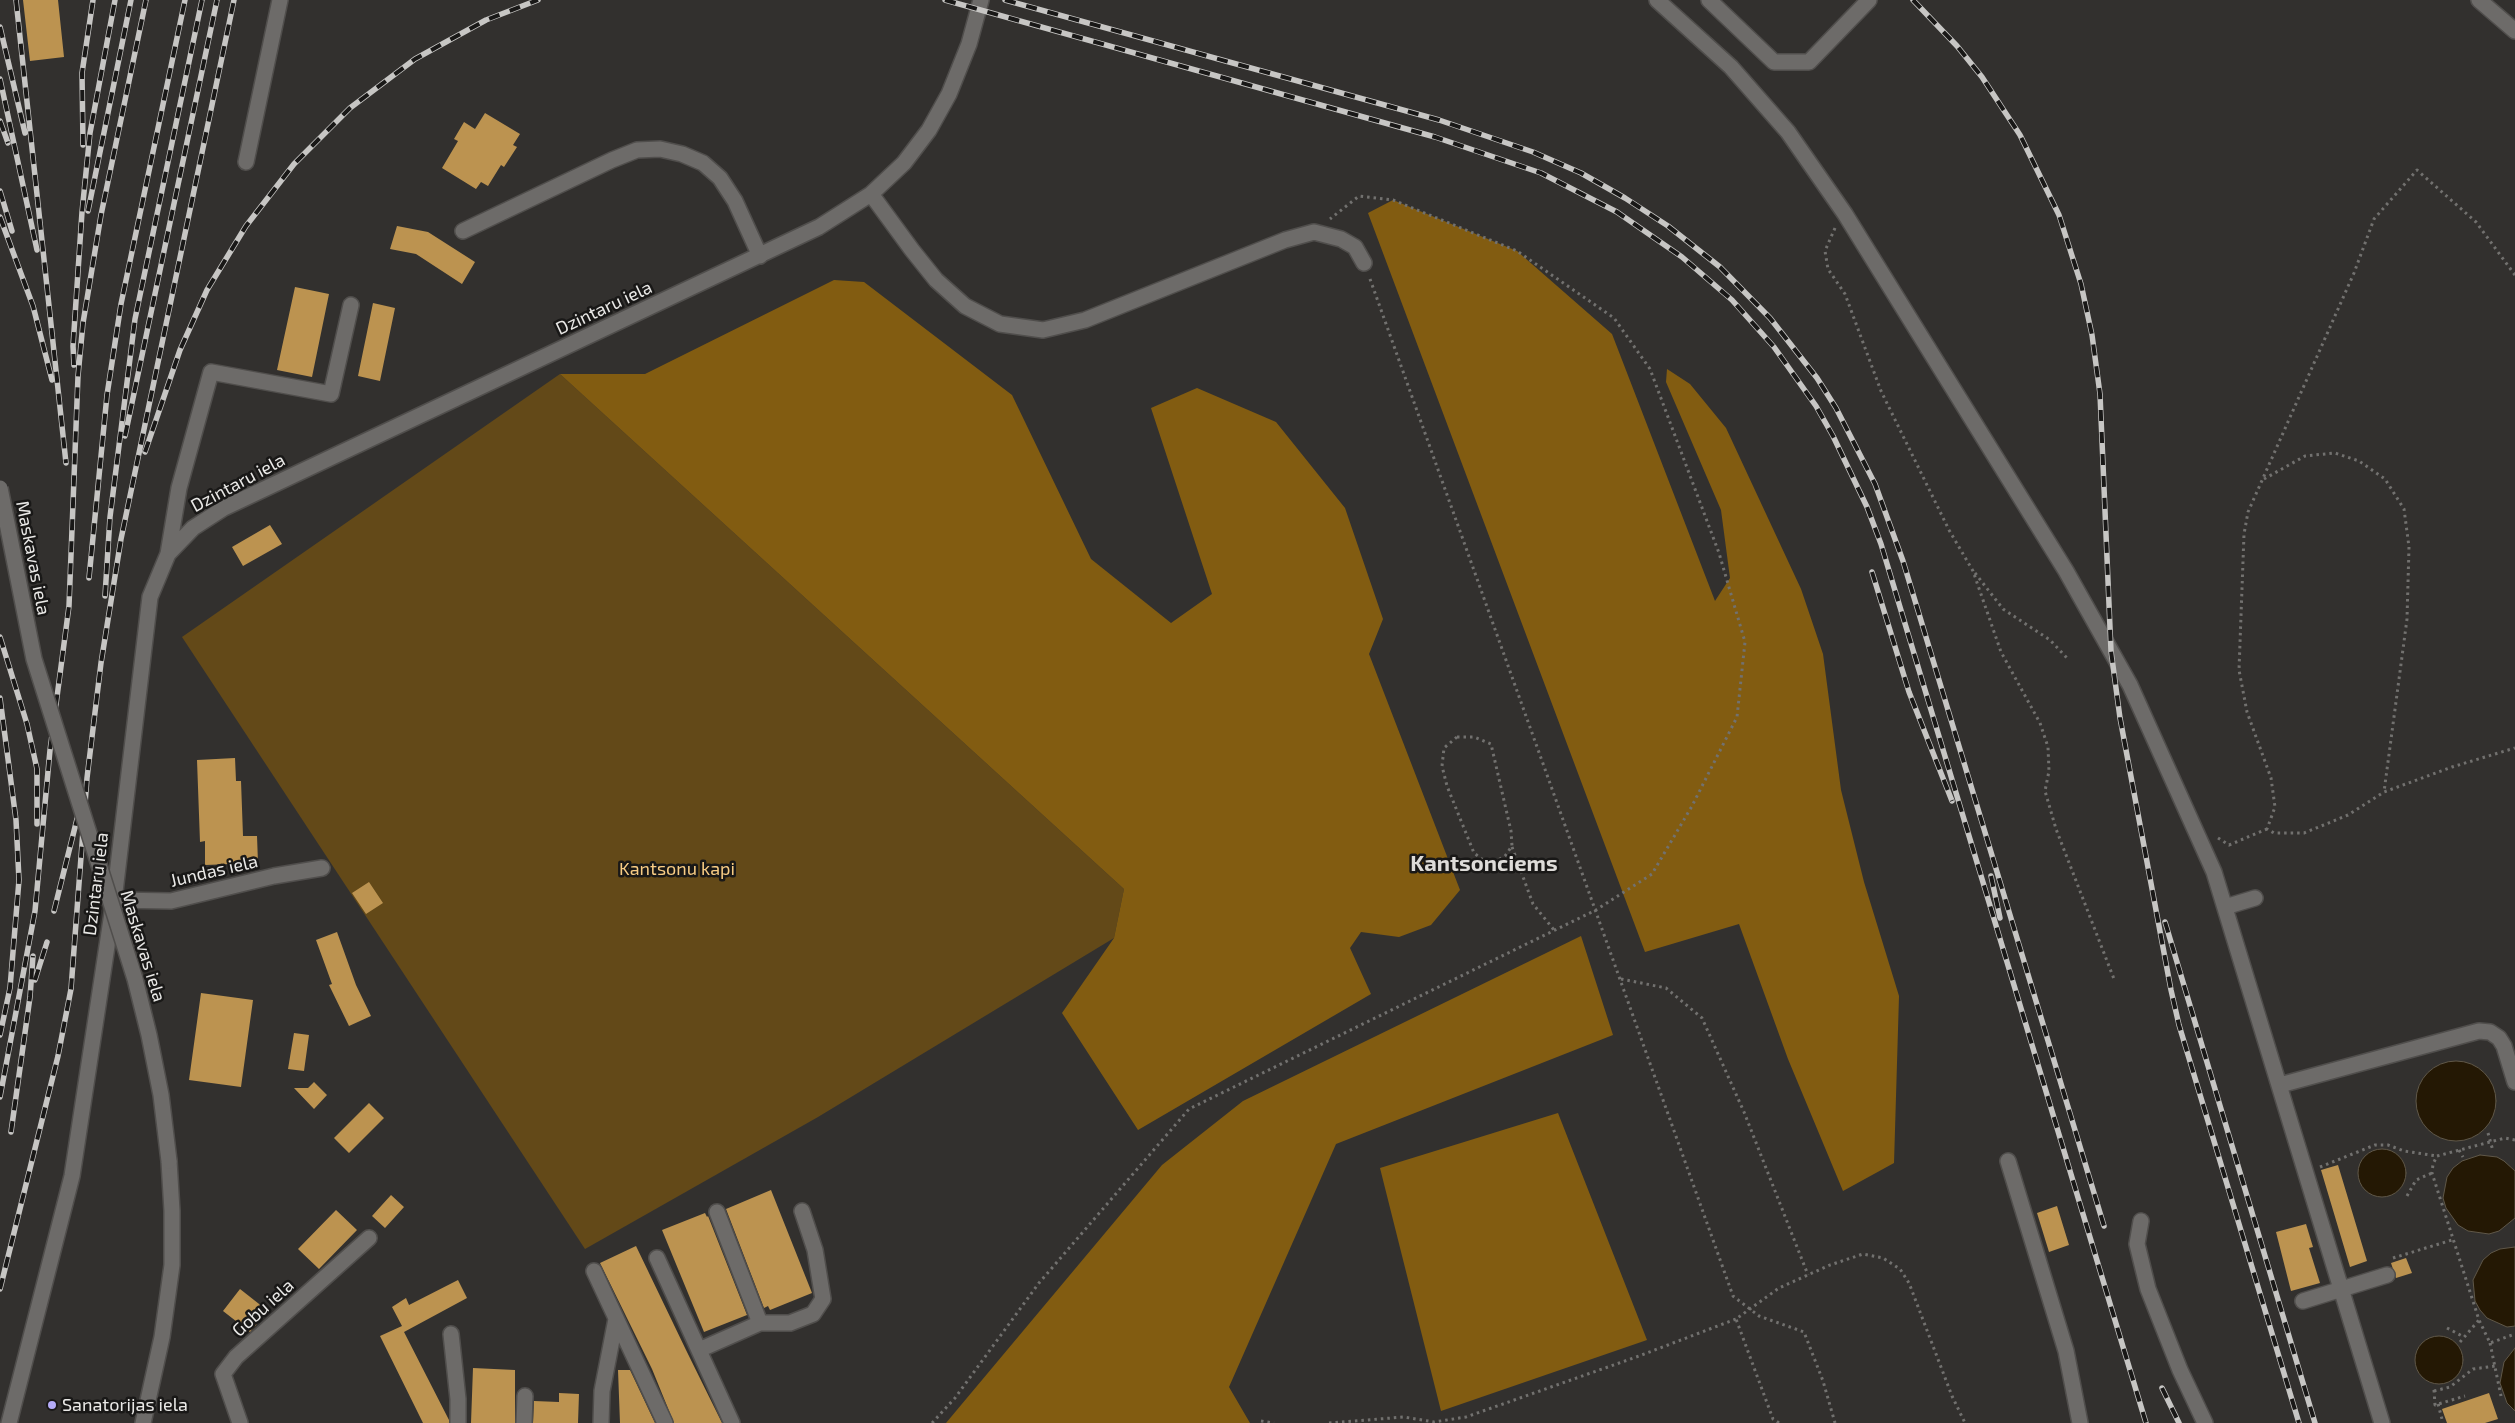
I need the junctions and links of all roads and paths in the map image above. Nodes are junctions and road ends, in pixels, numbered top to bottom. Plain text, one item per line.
1 (280, 0) edge
2 (981, 0) edge
3 (1658, 0) edge
4 (1709, 0) edge
5 (1869, 0) edge
6 (2479, 0) edge
7 (2515, 31) edge
8 (246, 162) dead end
9 (871, 194) junction
10 (1845, 214) junction
11 (463, 231) dead end
12 (1314, 232) junction
13 (760, 256) junction
14 (1364, 263) joint
15 (2515, 275) edge
16 (351, 305) dead end
17 (2263, 479) junction
18 (0, 488) edge
19 (168, 554) junction
20 (1973, 571) junction
21 (2067, 658) dead end
22 (2515, 748) edge
23 (2384, 792) junction
24 (2193, 824) junction
25 (2267, 829) junction
26 (1512, 846) junction
27 (322, 868) dead end
28 (2255, 898) dead end
29 (114, 900) junction
30 (2225, 906) junction
31 (1596, 910) junction
32 (1554, 930) junction
33 (1620, 979) junction
34 (2114, 979) dead end
35 (2515, 1082) edge
36 (2280, 1085) junction
37 (2488, 1133) dead end
38 (2515, 1140) edge
39 (2491, 1142) junction
40 (2459, 1150) junction
41 (2493, 1151) dead end
42 (2436, 1156) junction
43 (2463, 1157) dead end
44 (2008, 1161) dead end
45 (2306, 1171) junction
46 (2432, 1173) junction
47 (2408, 1196) dead end
48 (802, 1211) dead end
49 (717, 1212) dead end
50 (2141, 1221) dead end
51 (369, 1238) dead end
52 (657, 1258) dead end
53 (594, 1271) dead end
54 (1808, 1275) junction
55 (2387, 1275) dead end
56 (2342, 1289) junction
57 (2303, 1301) dead end
58 (1750, 1309) junction
59 (616, 1319) junction
60 (1736, 1319) junction
61 (2479, 1320) junction
62 (760, 1323) junction
63 (2446, 1328) dead end
64 (451, 1334) dead end
65 (2515, 1334) edge
66 (2464, 1337) junction
67 (2460, 1342) dead end
68 (2490, 1343) junction
69 (699, 1350) junction
70 (2495, 1366) junction
71 (526, 1396) dead end
72 (2465, 1396) dead end
73 (2501, 1396) dead end
74 (2438, 1404) junction
75 (1261, 1421) dead end
76 (9, 1423) edge
77 (143, 1423) edge
78 (240, 1423) edge
79 (458, 1423) edge
80 (524, 1423) edge
81 (601, 1423) edge
82 (664, 1423) edge
83 (732, 1423) edge
84 (932, 1423) edge
85 (1274, 1423) edge
86 (1328, 1423) edge
87 (1779, 1423) edge
88 (1836, 1423) edge
89 (1965, 1423) edge
90 (2080, 1423) edge
91 (2205, 1423) edge
92 (2382, 1423) edge
93 (2443, 1423) edge

1 - 8 street
2 - 9 street, Dzintaru iela
3 - 10 street
4 - 5 street
6 - 7 street
9 - 12 street
9 - 13 street, Dzintaru iela
10 - 20 path
10 - 24 street
11 - 13 street
12 - 14 street
12 - 31 path
13 - 19 street, Dzintaru iela
14 - 31 path
15 - 17 path
16 - 19 street
17 - 23 path
17 - 25 path
18 - 77 street, Maskavas iela, bridge
19 - 29 street, Dzintaru iela
20 - 21 path
20 - 34 path
22 - 23 path
23 - 25 path
24 - 25 path
24 - 30 street
26 - 26 path
26 - 32 path
27 - 29 street, Jundas iela
28 - 30 street
29 - 76 street, Dzintaru iela
30 - 36 street
31 - 32 path
31 - 33 path
32 - 84 path
33 - 54 path
33 - 58 path
35 - 36 street
36 - 45 street
37 - 39 path
38 - 39 path
39 - 40 path
39 - 41 path
40 - 42 path
40 - 43 path
42 - 45 path
42 - 46 path
44 - 90 street
45 - 56 street
46 - 47 path
46 - 61 path
48 - 62 street
49 - 62 street
50 - 91 street
51 - 78 street, Gobu iela
52 - 69 street
53 - 59 street
54 - 58 path
54 - 89 path
55 - 56 street
56 - 57 street
56 - 92 street
58 - 60 path
58 - 88 path
59 - 81 street
59 - 82 street
60 - 86 path
60 - 87 path
61 - 66 path
61 - 68 path
62 - 69 street
63 - 66 path
64 - 79 street
65 - 68 path
66 - 67 path
68 - 70 path
69 - 83 street
70 - 73 path
70 - 74 path
71 - 80 street
72 - 74 path
74 - 93 path
75 - 85 path

